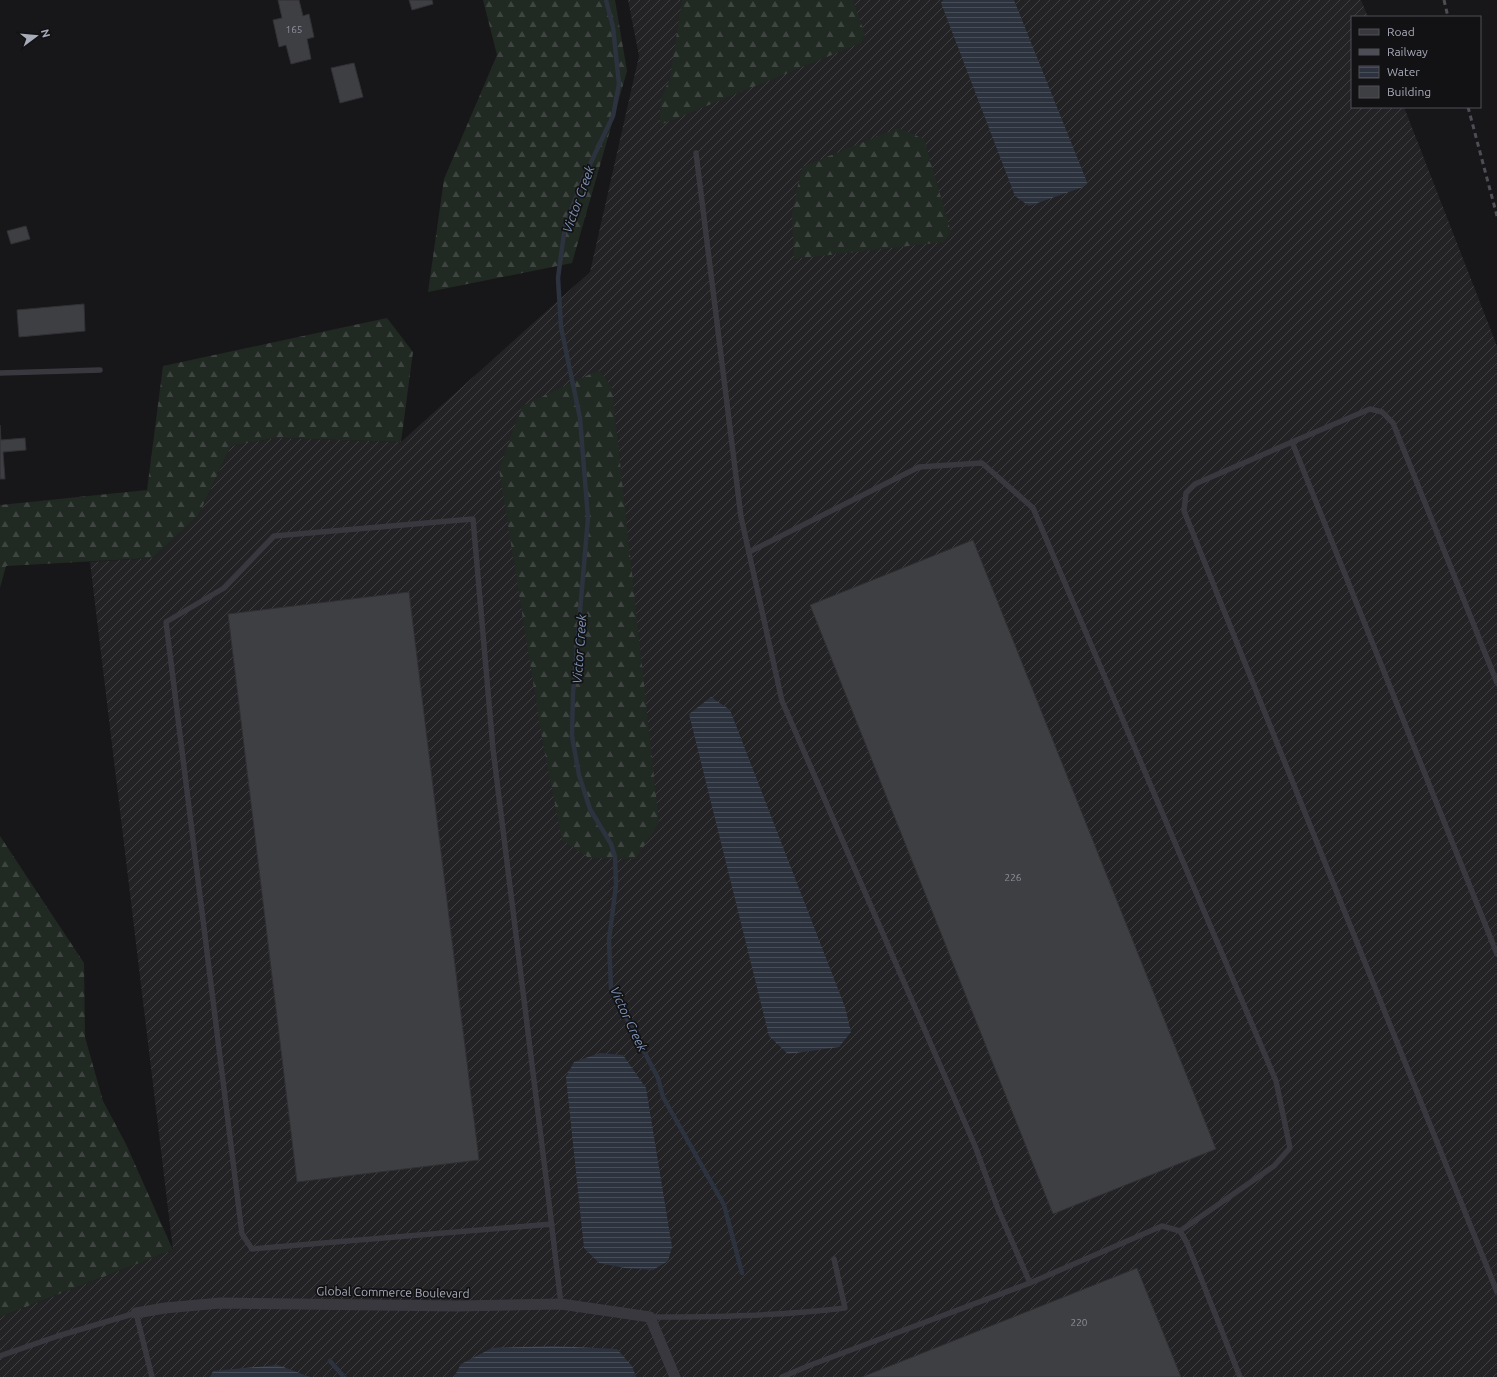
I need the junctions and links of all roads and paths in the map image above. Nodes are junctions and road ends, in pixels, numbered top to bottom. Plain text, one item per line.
1 (696, 153) dead end
2 (100, 370) dead end
3 (0, 373) edge
4 (1292, 442) junction
5 (749, 552) junction
6 (1497, 682) edge
7 (1497, 954) edge
8 (552, 1224) junction
9 (1180, 1231) junction
10 (834, 1260) dead end
11 (1030, 1283) junction
12 (1497, 1292) edge
13 (561, 1304) junction
14 (136, 1314) junction
15 (650, 1317) junction
16 (0, 1356) edge
17 (152, 1377) edge
18 (675, 1377) edge
19 (782, 1377) edge
20 (1240, 1377) edge

1 - 5 lane
2 - 3 lane
4 - 6 lane
4 - 7 lane
4 - 12 lane
5 - 9 lane
5 - 11 lane
8 - 8 lane
8 - 13 lane
9 - 11 lane
9 - 20 lane
10 - 15 lane
11 - 19 lane
13 - 14 street, Global Commerce Boulevard
13 - 15 street, Global Commerce Boulevard
14 - 16 lane
14 - 17 lane
15 - 18 street

